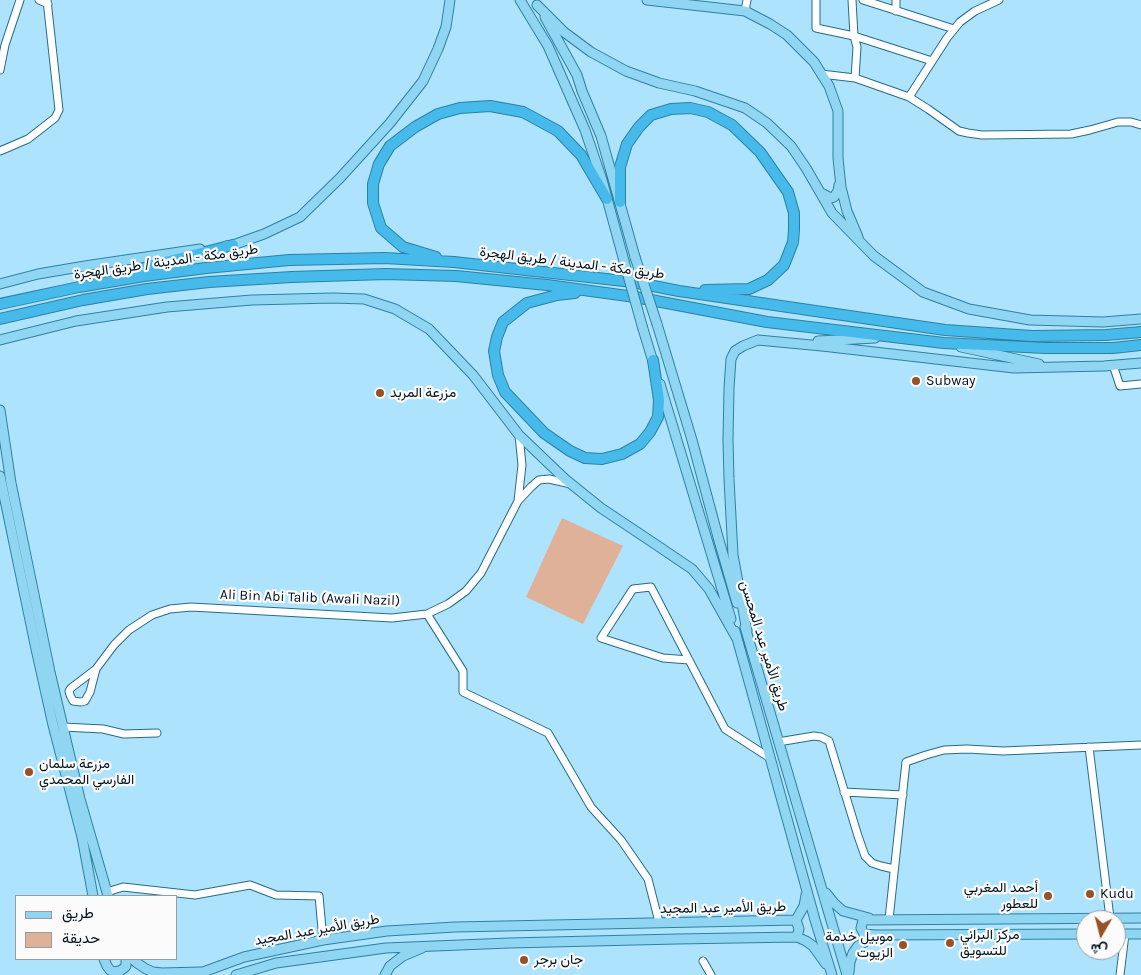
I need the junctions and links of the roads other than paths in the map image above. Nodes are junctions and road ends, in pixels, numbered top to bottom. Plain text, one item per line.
1 (20, 0) edge
2 (39, 0) edge
3 (450, 0) edge
4 (520, 0) edge
5 (647, 0) edge
6 (747, 0) edge
7 (816, 0) edge
8 (852, 0) edge
9 (863, 0) edge
10 (896, 0) edge
11 (999, 0) edge
12 (47, 2) edge
13 (536, 3) edge
14 (698, 3) edge
15 (896, 10) junction
16 (746, 11) junction
17 (954, 29) junction
18 (854, 36) junction
19 (1, 56) edge
20 (932, 61) junction
21 (0, 70) edge
22 (821, 74) junction
23 (855, 78) junction
24 (909, 97) junction
25 (1141, 125) edge
26 (0, 151) edge
27 (841, 183) junction
28 (821, 194) junction
29 (608, 199) junction
30 (620, 202) junction
31 (860, 241) junction
32 (233, 245) junction
33 (454, 262) junction
34 (104, 283) junction
35 (0, 284) edge
36 (588, 291) junction
37 (679, 291) junction
38 (0, 304) edge
39 (0, 319) edge
40 (1141, 319) edge
41 (1141, 332) edge
42 (894, 338) junction
43 (4, 339) edge
44 (783, 342) junction
45 (944, 343) junction
46 (1141, 345) edge
47 (0, 349) edge
48 (653, 360) junction
49 (1141, 363) edge
50 (1112, 365) junction
51 (1056, 368) junction
52 (1141, 384) edge
53 (0, 410) edge
54 (519, 435) junction
55 (0, 476) edge
56 (572, 484) junction
57 (518, 501) junction
58 (427, 614) junction
59 (747, 631) junction
60 (736, 636) junction
61 (689, 660) junction
62 (96, 669) junction
63 (63, 727) junction
64 (157, 733) dead end
65 (778, 742) junction
66 (1141, 745) edge
67 (1089, 747) junction
68 (770, 758) junction
69 (844, 792) junction
70 (903, 794) junction
71 (894, 869) junction
72 (821, 885) junction
73 (807, 890) junction
74 (108, 894) edge
75 (93, 895) edge
76 (1109, 910) edge
77 (1076, 918) edge
78 (1126, 918) edge
79 (1141, 918) edge
80 (889, 919) junction
81 (796, 920) junction
82 (876, 920) junction
83 (660, 922) junction
84 (1076, 934) edge
85 (1126, 934) edge
86 (1141, 934) edge
87 (876, 935) junction
88 (797, 937) junction
89 (323, 940) junction
90 (428, 946) junction
91 (104, 960) edge
92 (104, 960) edge
93 (126, 960) edge
94 (134, 960) edge
95 (1120, 960) edge
96 (703, 961) dead end
97 (831, 972) edge
98 (198, 973) edge
99 (103, 975) edge
100 (236, 975) edge
101 (385, 975) edge
102 (711, 975) edge
103 (848, 975) edge
104 (1120, 975) edge

1 - 19 street
2 - 12 street
3 - 32 main road
4 - 29 main road, طريق الأمير عبد المحسن
5 - 14 main road
6 - 16 street
7 - 18 street
8 - 18 street
9 - 15 street
10 - 15 street
11 - 17 street
12 - 26 street
13 - 28 main road
13 - 30 main road, طريق الأمير عبد المحسن
14 - 16 main road
15 - 17 street
16 - 22 main road
17 - 20 street
18 - 20 street
18 - 23 street
19 - 21 street
20 - 24 street
22 - 23 street
22 - 27 main road
23 - 24 street
24 - 25 street
27 - 28 main road
27 - 31 main road
28 - 31 main road
29 - 33 highway
29 - 48 main road, طريق الأمير عبد المحسن, bridge
30 - 37 highway
30 - 59 main road, طريق الأمير عبد المحسن, bridge
31 - 40 main road
32 - 34 highway
32 - 35 main road
33 - 34 highway, طريق مكة - المدينة / طريق الهجرة
33 - 37 highway, طريق مكة - المدينة / طريق الهجرة
34 - 38 highway, طريق مكة - المدينة / طريق الهجرة
36 - 39 highway, طريق مكة - المدينة / طريق الهجرة
36 - 42 highway, طريق مكة - المدينة / طريق الهجرة
36 - 48 highway
37 - 41 highway, طريق مكة - المدينة / طريق الهجرة
42 - 44 main road
42 - 45 highway
43 - 47 main road
43 - 54 main road
44 - 51 main road
44 - 59 main road
45 - 46 highway
45 - 51 main road
48 - 60 main road, طريق الأمير عبد المحسن
49 - 50 main road
50 - 51 main road
50 - 52 street
53 - 63 main road
54 - 56 main road
54 - 57 street
55 - 75 main road
56 - 57 street
56 - 60 main road
57 - 58 street, Ali Bin Abi Talib (Awali Nazil)
58 - 62 street, Ali Bin Abi Talib (Awali Nazil)
58 - 83 street
59 - 65 main road, طريق الأمير عبد المحسن
60 - 68 main road, طريق الأمير عبد المحسن
61 - 61 street
61 - 68 street
62 - 62 street, Ali Bin Abi Talib (Awali Nazil)
63 - 64 street
63 - 74 main road
65 - 69 street
65 - 72 main road, طريق الأمير عبد المحسن
66 - 67 street
67 - 70 street
67 - 76 street
68 - 73 main road, طريق الأمير عبد المحسن
69 - 70 street
69 - 71 street
70 - 71 street
71 - 80 street
72 - 82 main road
72 - 103 main road, طريق الأمير عبد المحسن
73 - 81 main road
73 - 97 main road, طريق الأمير عبد المحسن
74 - 89 street
77 - 80 main road
78 - 79 main road
80 - 82 main road
81 - 83 main road, طريق الأمير عبد المجيد
81 - 88 main road, طريق الأمير عبد المجيد
82 - 87 main road
83 - 89 main road, طريق الأمير عبد المجيد
84 - 87 main road
85 - 86 main road
87 - 103 main road
88 - 90 main road, طريق الأمير عبد المجيد
88 - 97 main road
89 - 98 main road, طريق الأمير عبد المجيد
90 - 100 main road, طريق الأمير عبد المجيد
90 - 101 main road
91 - 93 main road
92 - 99 main road
94 - 98 main road, طريق الأمير عبد المجيد
95 - 104 street
96 - 102 street

